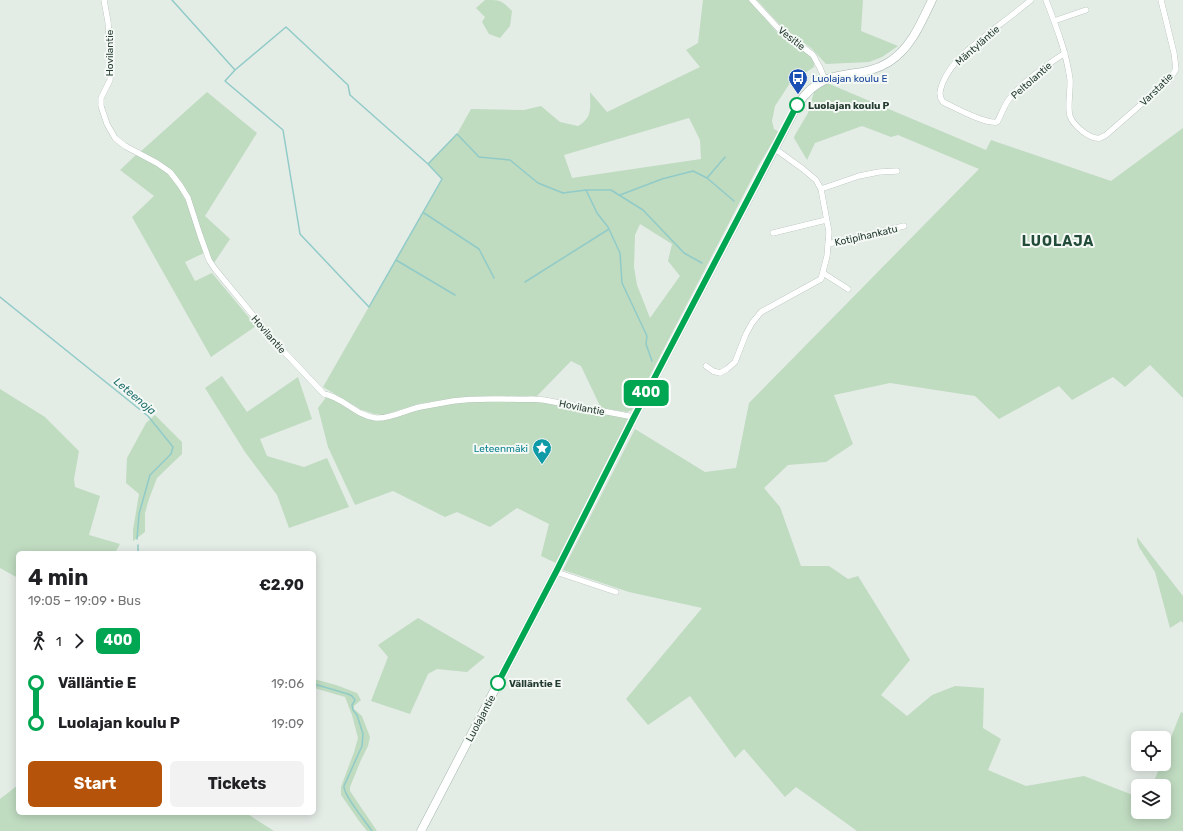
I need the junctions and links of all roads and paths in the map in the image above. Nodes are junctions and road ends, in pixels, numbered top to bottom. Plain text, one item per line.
1 (104, 0) edge
2 (752, 0) edge
3 (932, 0) edge
4 (1031, 0) edge
5 (1046, 0) edge
6 (1161, 0) edge
7 (1086, 10) dead end
8 (1054, 21) junction
9 (1065, 52) junction
10 (825, 80) junction
11 (984, 121) joint
12 (774, 148) junction
13 (897, 171) dead end
14 (820, 189) junction
15 (826, 220) junction
16 (904, 226) dead end
17 (773, 233) dead end
18 (828, 244) junction
19 (823, 273) junction
20 (848, 289) dead end
21 (706, 366) dead end
22 (634, 417) junction
23 (556, 572) junction
24 (616, 592) dead end
25 (421, 831) edge

1 - 22 street, Hovilantie
2 - 10 street, Vesitie
3 - 10 main road, Luolajantie
4 - 11 street, Mäntyläntie
5 - 8 street
6 - 9 street, Varstatie
7 - 8 street
8 - 9 street
9 - 11 street, Peltolantie
10 - 12 main road, Luolajantie
12 - 14 street
12 - 22 main road, Luolajantie
13 - 14 street
14 - 15 street
15 - 17 street
15 - 18 street
16 - 18 street, Kotipihankatu
18 - 19 street
19 - 20 street
19 - 21 street
22 - 23 main road, Luolajantie
23 - 24 street
23 - 25 main road, Luolajantie

